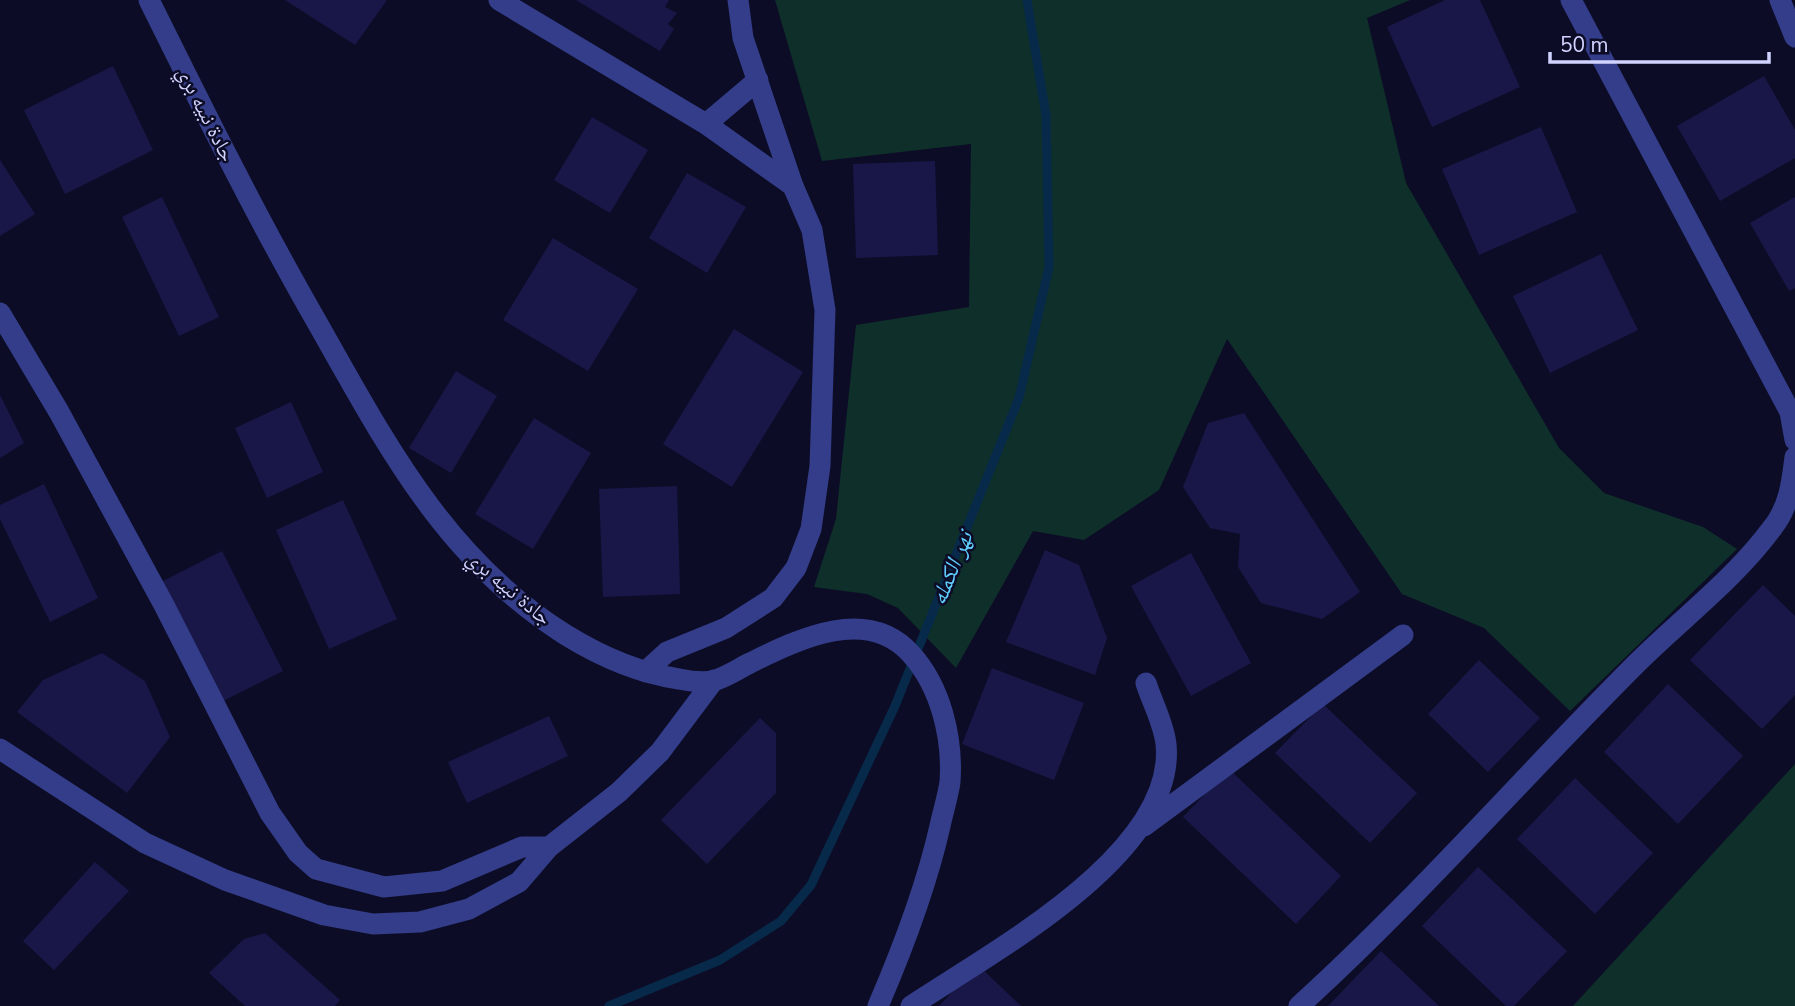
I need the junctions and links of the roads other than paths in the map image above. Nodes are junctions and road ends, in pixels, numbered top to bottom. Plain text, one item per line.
1 (149, 0) edge
2 (499, 0) edge
3 (738, 0) edge
4 (1571, 0) edge
5 (1780, 0) edge
6 (1795, 37) edge
7 (758, 80) junction
8 (706, 124) junction
9 (793, 186) junction
10 (0, 313) edge
11 (1795, 440) edge
12 (1795, 457) edge
13 (1403, 635) dead end
14 (645, 672) junction
15 (714, 680) junction
16 (1146, 683) dead end
17 (0, 749) edge
18 (1142, 827) junction
19 (549, 847) junction
20 (878, 1006) edge
21 (911, 1006) edge
22 (1298, 1006) edge

1 - 14 street, جادة نبيه بري
2 - 8 street
3 - 7 street
4 - 11 street
5 - 6 street
7 - 8 street
7 - 9 street
8 - 9 street
9 - 14 street
10 - 19 street
12 - 22 street
13 - 18 street
14 - 15 street, جادة نبيه بري
15 - 19 street
15 - 20 street, جادة نبيه بري
16 - 18 street
17 - 19 street
18 - 21 street

